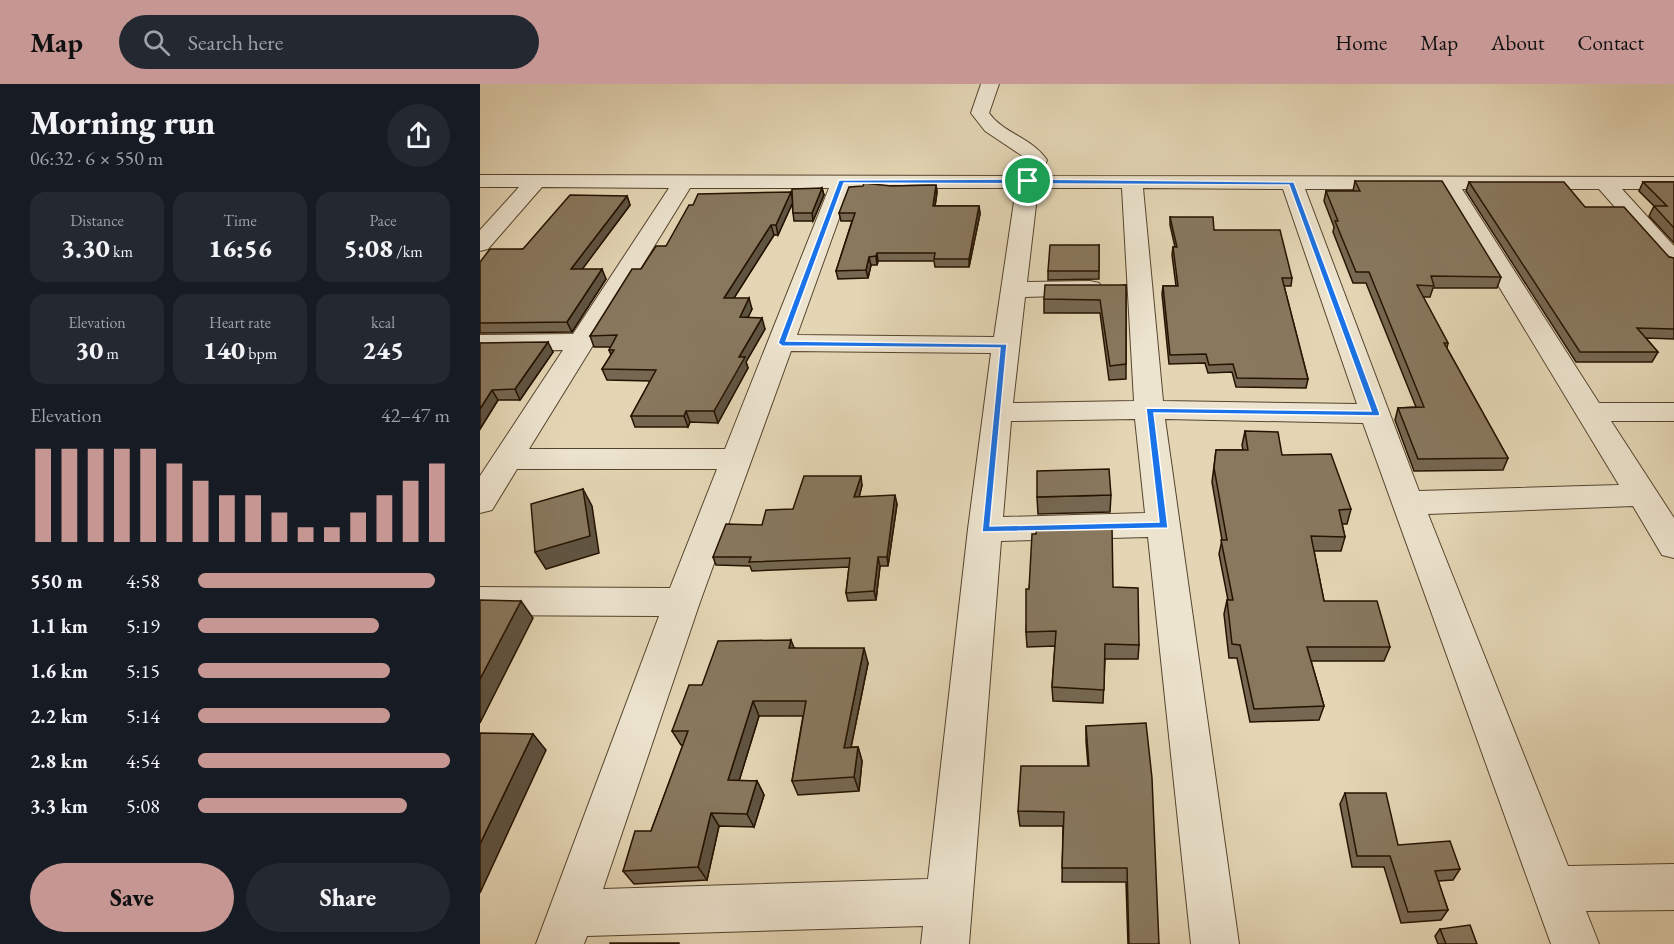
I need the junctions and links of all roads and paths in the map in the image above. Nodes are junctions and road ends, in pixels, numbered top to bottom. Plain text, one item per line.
1 (990, 84) edge
2 (480, 181) edge
3 (536, 181) junction
4 (1028, 181) junction
5 (1132, 181) junction
6 (684, 182) junction
7 (842, 182) junction
8 (1292, 183) junction
9 (1448, 183) junction
10 (1605, 183) junction
11 (1674, 183) edge
12 (480, 244) edge
13 (1674, 260) edge
14 (1140, 288) junction
15 (1012, 290) junction
16 (582, 342) junction
17 (480, 343) edge
18 (782, 343) junction
19 (1004, 345) junction
20 (1149, 410) junction
21 (997, 412) junction
22 (1592, 412) junction
23 (1674, 412) edge
24 (1376, 414) junction
25 (508, 459) junction
26 (736, 459) junction
27 (1641, 495) junction
28 (480, 502) edge
29 (1407, 503) junction
30 (1164, 525) junction
31 (985, 529) junction
32 (1674, 546) edge
33 (480, 601) edge
34 (682, 602) junction
35 (1674, 887) edge
36 (1556, 889) junction
37 (946, 923) edge
38 (566, 929) edge
39 (1215, 944) edge
40 (1575, 944) edge

1 - 4 street
2 - 3 street
3 - 6 street
3 - 12 street
4 - 5 street
4 - 7 street
4 - 15 street
5 - 8 street
5 - 14 street
6 - 7 street
6 - 16 street
7 - 18 street
8 - 9 street
8 - 24 street
9 - 10 street
9 - 22 street
10 - 11 street
10 - 13 street
14 - 15 street
14 - 20 street
15 - 19 street
16 - 17 street
16 - 25 street
18 - 19 street
18 - 26 street
19 - 21 street
20 - 21 street
20 - 24 street
20 - 30 street
21 - 31 street
22 - 23 street
22 - 27 street
24 - 29 street
25 - 26 street
25 - 28 street
26 - 34 street
27 - 29 street
27 - 32 street
29 - 36 street
30 - 31 street
30 - 39 street
31 - 37 street
33 - 34 street
34 - 38 street
35 - 36 street
36 - 40 street
37 - 38 street

